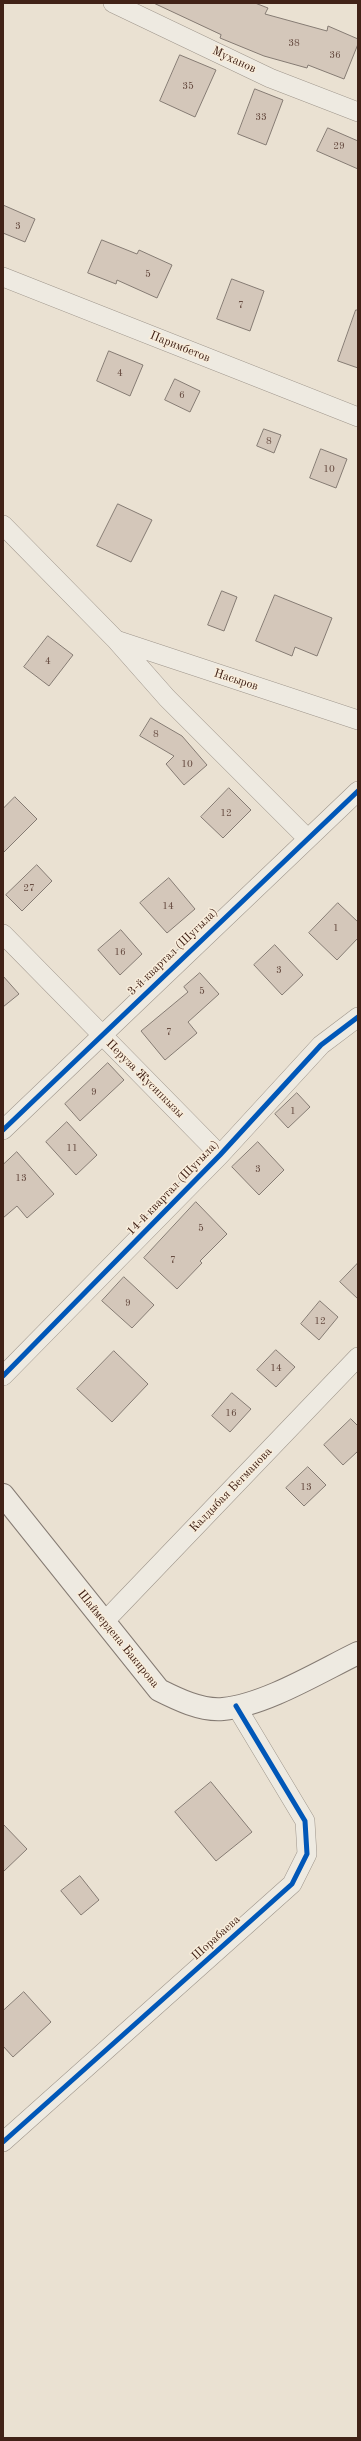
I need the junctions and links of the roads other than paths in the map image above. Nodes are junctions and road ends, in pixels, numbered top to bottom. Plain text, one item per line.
1 (113, 3) edge
2 (358, 112) edge
3 (3, 277) edge
4 (358, 417) edge
5 (3, 525) edge
6 (115, 639) junction
7 (358, 720) edge
8 (358, 791) edge
9 (307, 838) junction
10 (3, 934) edge
11 (358, 1017) edge
12 (101, 1035) junction
13 (3, 1130) edge
14 (220, 1154) junction
15 (358, 1357) edge
16 (3, 1376) edge
17 (3, 1495) edge
18 (104, 1622) junction
19 (358, 1654) edge
20 (236, 1706) junction
21 (3, 2142) edge

1 - 2 street, Муханов
3 - 4 street, Паримбетов
5 - 6 street
6 - 7 street, Насыров
6 - 9 street
8 - 9 street, 3-й квартал (Шугыла)
9 - 12 street, 3-й квартал (Шугыла)
10 - 12 street, Перуза Жусипкызы
11 - 14 street, 14-й квартал (Шугыла)
12 - 13 street, 3-й квартал (Шугыла)
12 - 14 street, Перуза Жусипкызы
14 - 16 street, 14-й квартал (Шугыла)
15 - 18 street, Калдыбая Бегманова
17 - 18 street, Шаймердена Бакирова
18 - 20 street, Шаймердена Бакирова
19 - 20 street, Шаймердена Бакирова
20 - 21 street, Шорабаева

